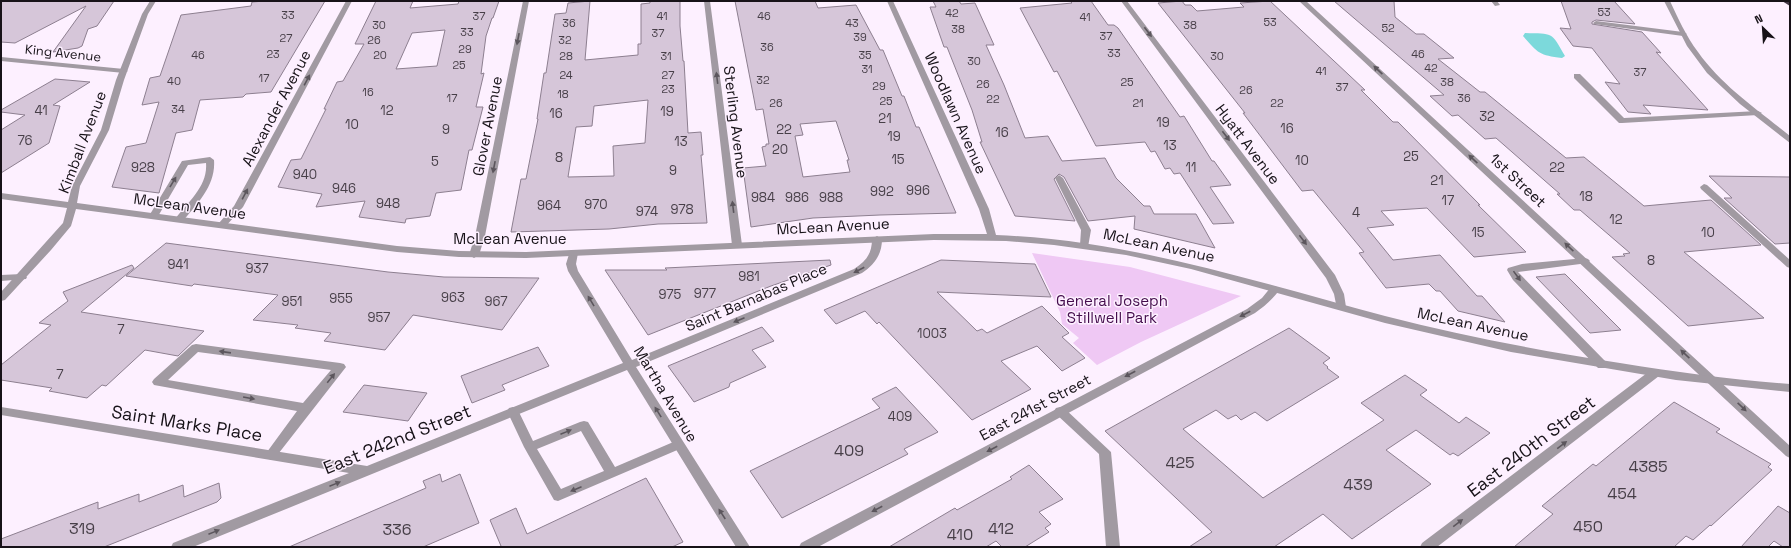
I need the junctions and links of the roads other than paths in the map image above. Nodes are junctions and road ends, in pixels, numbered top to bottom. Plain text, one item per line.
1 (152, 1) edge
2 (350, 1) edge
3 (526, 1) edge
4 (707, 1) edge
5 (890, 1) edge
6 (1124, 1) edge
7 (1302, 1) edge
8 (1667, 1) edge
9 (1786, 1) edge
10 (1790, 4) edge
11 (1596, 23) dead end
12 (1683, 34) junction
13 (1, 59) edge
14 (124, 71) junction
15 (1577, 76) dead end
16 (1758, 113) junction
17 (1790, 140) edge
18 (1060, 178) dead end
19 (1704, 187) dead end
20 (1, 196) edge
21 (72, 205) junction
22 (154, 216) junction
23 (180, 219) junction
24 (222, 225) junction
25 (992, 237) junction
26 (877, 239) junction
27 (1085, 245) junction
28 (738, 246) junction
29 (572, 253) junction
30 (474, 255) junction
31 (1585, 261) junction
32 (1790, 265) edge
33 (22, 277) junction
34 (1, 278) edge
35 (1276, 289) junction
36 (1, 298) edge
37 (1341, 307) junction
38 (1602, 364) junction
39 (630, 366) junction
40 (1656, 373) junction
41 (1713, 381) junction
42 (1790, 388) edge
43 (306, 408) junction
44 (1, 411) edge
45 (513, 411) junction
46 (1060, 411) junction
47 (678, 445) junction
48 (530, 447) junction
49 (1790, 453) edge
50 (271, 455) junction
51 (367, 471) junction
52 (612, 474) junction
53 (178, 547) edge
54 (743, 547) edge
55 (806, 547) edge
56 (1113, 547) edge
57 (1427, 547) edge

1 - 14 street, Kimball Avenue
24 -> 2 street, Alexander Avenue
3 -> 30 street, Glover Avenue
28 -> 4 street, Sterling Avenue
5 - 25 street, Woodlawn Avenue
6 -> 37 street, Hyatt Avenue
31 -> 7 street, 1st Street
8 - 12 street
9 - 10 highway
11 - 12 street
12 - 16 street
13 - 14 street, King Avenue
14 - 21 street, Kimball Avenue
15 - 16 street
16 - 17 street
18 - 27 street
19 - 32 street
20 - 21 street, McLean Avenue
21 - 22 street, McLean Avenue
21 - 33 street, Kimball Avenue
22 - 23 street, McLean Avenue
22 -> 23 street
23 - 24 street, McLean Avenue
24 - 30 street, McLean Avenue
25 - 26 street, McLean Avenue
25 - 27 street, McLean Avenue
26 - 28 street, McLean Avenue
26 -> 39 street, Saint Barnabas Place
27 - 35 street, McLean Avenue
28 - 29 street, McLean Avenue
29 - 30 street, McLean Avenue
39 -> 29 street, Martha Avenue
31 -> 38 street
41 -> 31 street, 1st Street
33 - 34 street
33 - 36 street, Kimball Avenue
35 - 37 street, McLean Avenue
35 -> 46 street, East 241st Street
37 - 38 street, McLean Avenue
38 - 40 street, McLean Avenue
39 - 45 street, East 242nd Street
47 -> 39 street, Martha Avenue
40 - 41 street, McLean Avenue
57 -> 40 street, East 240th Street
41 - 42 street, McLean Avenue
41 -> 49 street, 1st Street
43 -> 43 street
43 - 50 street
44 - 50 street, Saint Marks Place
45 - 48 street
45 - 51 street, East 242nd Street
46 -> 55 street, East 241st Street
46 - 56 street
47 - 52 street
54 -> 47 street, Martha Avenue
52 -> 48 street
48 -> 52 street
50 - 51 street, Saint Marks Place
53 -> 51 street, East 242nd Street

